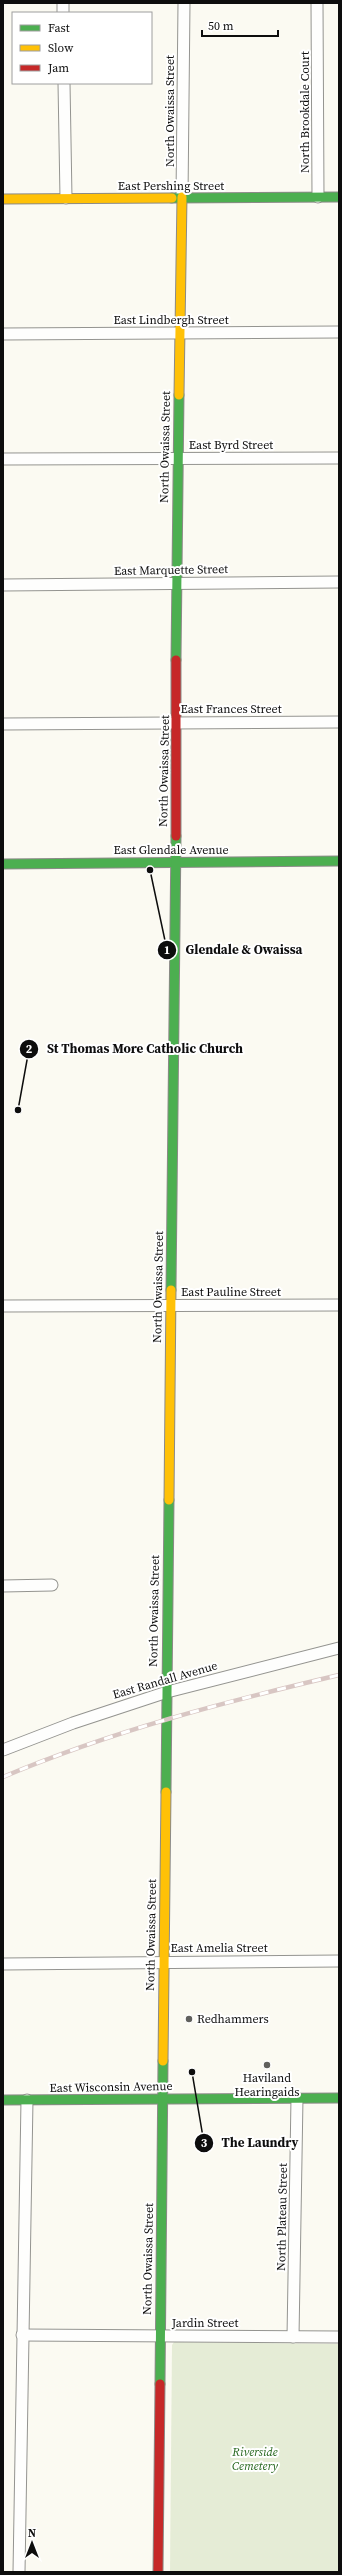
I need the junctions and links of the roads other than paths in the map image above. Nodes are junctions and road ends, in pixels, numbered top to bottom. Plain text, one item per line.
1 (184, 3) edge
2 (317, 3) edge
3 (64, 84) edge
4 (182, 197) junction
5 (318, 197) junction
6 (339, 197) edge
7 (66, 198) junction
8 (3, 199) edge
9 (179, 332) junction
10 (339, 332) edge
11 (3, 334) edge
12 (178, 458) junction
13 (339, 458) edge
14 (3, 459) edge
15 (176, 582) junction
16 (339, 582) edge
17 (3, 585) edge
18 (177, 722) junction
19 (339, 722) edge
20 (3, 724) edge
21 (339, 861) edge
22 (176, 862) junction
23 (3, 864) edge
24 (339, 1305) edge
25 (3, 1306) edge
26 (171, 1306) junction
27 (52, 1585) dead end
28 (3, 1586) edge
29 (339, 1648) edge
30 (167, 1692) junction
31 (3, 1750) edge
32 (339, 1960) edge
33 (163, 1962) junction
34 (3, 1964) edge
35 (297, 2098) junction
36 (339, 2098) edge
37 (163, 2099) junction
38 (3, 2100) edge
39 (27, 2100) junction
40 (22, 2335) junction
41 (160, 2336) junction
42 (293, 2337) junction
43 (339, 2337) edge
44 (19, 2572) edge
45 (158, 2572) edge

1 - 4 street, North Owaissa Street
2 - 5 street, North Brookdale Court
3 - 7 street
4 - 5 street, East Pershing Street
4 - 7 street, East Pershing Street
4 - 9 street, North Owaissa Street
5 - 6 street, East Pershing Street
7 - 8 street, East Pershing Street
9 - 10 street, East Lindbergh Street
9 - 11 street, East Lindbergh Street
9 - 12 street, North Owaissa Street
12 - 13 street, East Byrd Street
12 - 14 street, East Byrd Street
12 - 15 street, North Owaissa Street
15 - 16 street, East Marquette Street
15 - 17 street, East Marquette Street
15 - 18 street, North Owaissa Street
18 - 19 street, East Frances Street
18 - 20 street, East Frances Street
18 - 22 street, North Owaissa Street
21 - 22 street, East Glendale Avenue
22 - 23 street, East Glendale Avenue
22 - 26 street, North Owaissa Street
24 - 26 street, East Pauline Street
25 - 26 street, East Pauline Street
26 - 30 street, North Owaissa Street
27 - 28 street
29 - 30 street, East Randall Avenue
30 - 31 street, East Randall Avenue
30 - 33 street, North Owaissa Street
32 - 33 street, East Amelia Street
33 - 34 street, East Amelia Street
33 - 37 street, North Owaissa Street
35 - 36 street, East Wisconsin Avenue
35 - 37 street, East Wisconsin Avenue
35 - 42 street, North Plateau Street
37 - 39 street, East Wisconsin Avenue
37 - 41 street, North Owaissa Street
38 - 39 street, East Wisconsin Avenue
39 - 40 street
40 - 41 street, Jardin Street
40 - 44 street
41 - 42 street, Jardin Street
41 - 45 street, North Owaissa Street
42 - 43 street, Jardin Street

